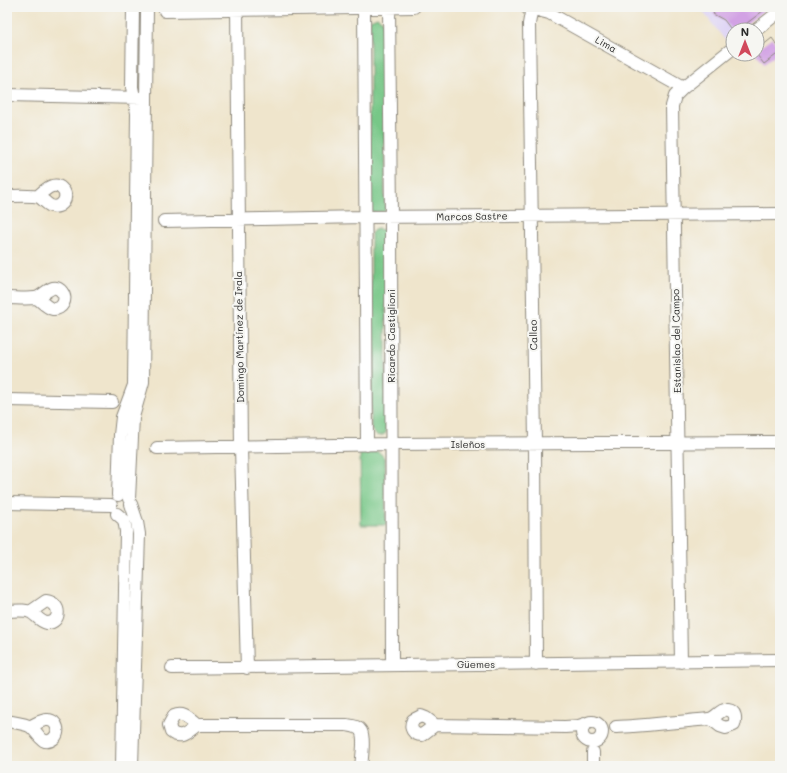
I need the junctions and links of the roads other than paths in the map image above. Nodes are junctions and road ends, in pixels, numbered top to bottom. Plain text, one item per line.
1 (133, 7) edge
2 (147, 7) edge
3 (390, 7) edge
4 (414, 7) edge
5 (530, 7) edge
6 (364, 8) edge
7 (237, 9) edge
8 (165, 11) dead end
9 (780, 11) edge
10 (765, 23) edge
11 (725, 54) edge
12 (683, 88) junction
13 (7, 94) edge
14 (140, 98) junction
15 (7, 196) edge
16 (38, 196) dead end
17 (780, 214) edge
18 (674, 215) junction
19 (532, 216) junction
20 (365, 217) junction
21 (391, 217) junction
22 (238, 220) junction
23 (164, 221) dead end
24 (7, 298) edge
25 (37, 298) dead end
26 (134, 385) junction
27 (7, 400) edge
28 (112, 402) junction
29 (122, 417) junction
30 (678, 442) junction
31 (780, 442) edge
32 (535, 443) junction
33 (392, 444) junction
34 (367, 445) junction
35 (157, 448) dead end
36 (241, 448) junction
37 (7, 503) edge
38 (121, 503) junction
39 (7, 611) edge
40 (30, 612) dead end
41 (780, 660) edge
42 (681, 662) junction
43 (536, 664) junction
44 (392, 665) junction
45 (172, 668) dead end
46 (248, 668) junction
47 (711, 719) dead end
48 (7, 721) edge
49 (197, 725) dead end
50 (31, 726) dead end
51 (435, 726) dead end
52 (565, 727) junction
53 (594, 738) junction
54 (122, 766) edge
55 (132, 766) edge
56 (362, 766) edge
57 (593, 766) edge

1 - 14 street
2 - 14 street
3 - 4 street
3 - 6 street
3 - 21 street, Ricardo Castiglioni
5 - 12 street, Lima
5 - 19 street, Callao
6 - 7 street
6 - 20 street
7 - 8 street
7 - 22 street, Domingo Martínez de Irala
9 - 10 street
11 - 12 street, Estanislao del Campo
12 - 18 street, Estanislao del Campo
13 - 14 street
14 - 26 street
14 - 38 street
15 - 16 street
17 - 18 street, Marcos Sastre
18 - 19 street, Marcos Sastre
18 - 30 street, Estanislao del Campo
19 - 21 street, Marcos Sastre
19 - 32 street, Callao
20 - 21 street, Marcos Sastre
20 - 22 street, Marcos Sastre
20 - 34 street
21 - 33 street, Ricardo Castiglioni
22 - 23 street, Marcos Sastre
22 - 36 street, Domingo Martínez de Irala
24 - 25 street
26 - 28 street
26 - 29 street
27 - 28 street
28 - 29 street
29 - 38 street
30 - 31 street, Isleños
30 - 32 street, Isleños
30 - 42 street, Estanislao del Campo
32 - 33 street, Isleños
32 - 43 street, Callao
33 - 34 street, Isleños
33 - 44 street, Ricardo Castiglioni
34 - 36 street, Isleños
35 - 36 street, Isleños
36 - 46 street, Domingo Martínez de Irala
37 - 38 street
38 - 54 street
38 - 55 street
39 - 40 street
41 - 42 street, Güemes
42 - 43 street, Güemes
43 - 44 street, Güemes
44 - 46 street, Güemes
45 - 46 street, Güemes
47 - 53 street
48 - 50 street
49 - 56 street
51 - 52 street
52 - 53 street
52 - 53 street
53 - 57 street

